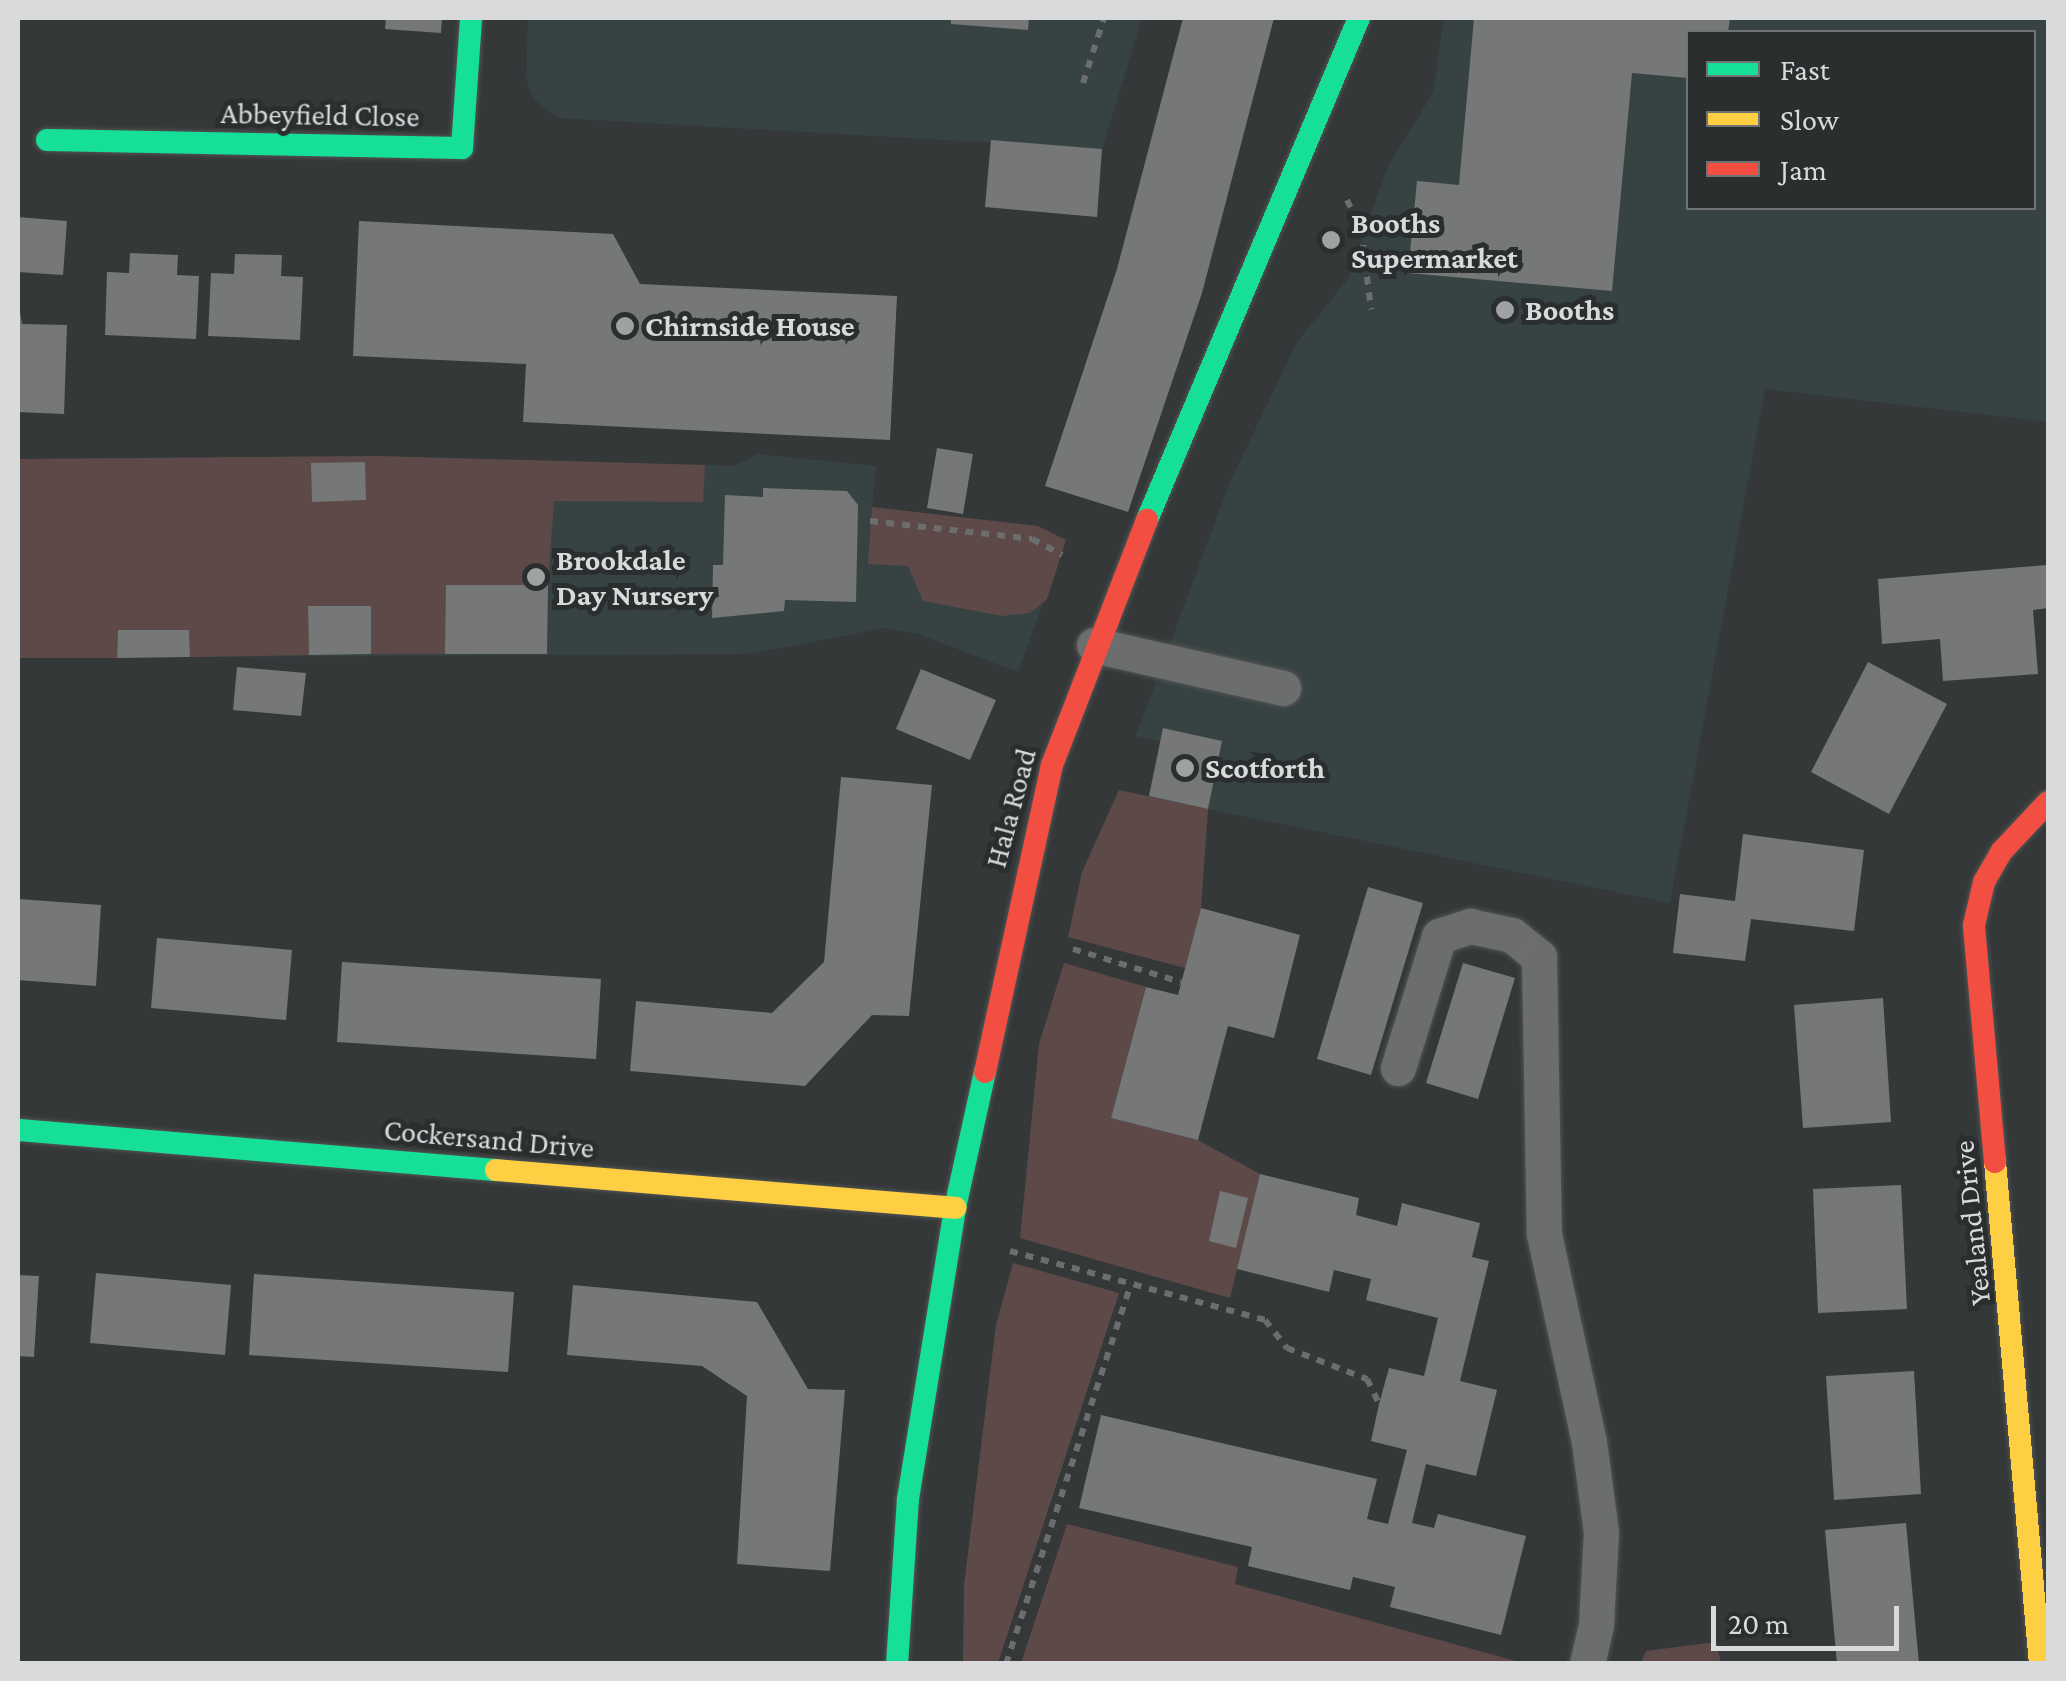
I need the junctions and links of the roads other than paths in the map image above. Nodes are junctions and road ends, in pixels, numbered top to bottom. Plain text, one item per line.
1 (471, 18) edge
2 (1360, 18) edge
3 (47, 140) dead end
4 (1094, 645) junction
5 (1283, 688) dead end
6 (2048, 802) edge
7 (1398, 1068) dead end
8 (18, 1130) edge
9 (955, 1208) junction
10 (898, 1664) edge
11 (1587, 1664) edge
12 (2040, 1664) edge

1 - 3 street, Abbeyfield Close
2 - 4 street, Hala Road
4 - 5 lane
4 - 9 street, Hala Road
6 - 12 street, Yealand Drive
7 - 11 lane
8 - 9 street, Cockersand Drive
9 - 10 street, Hala Road

